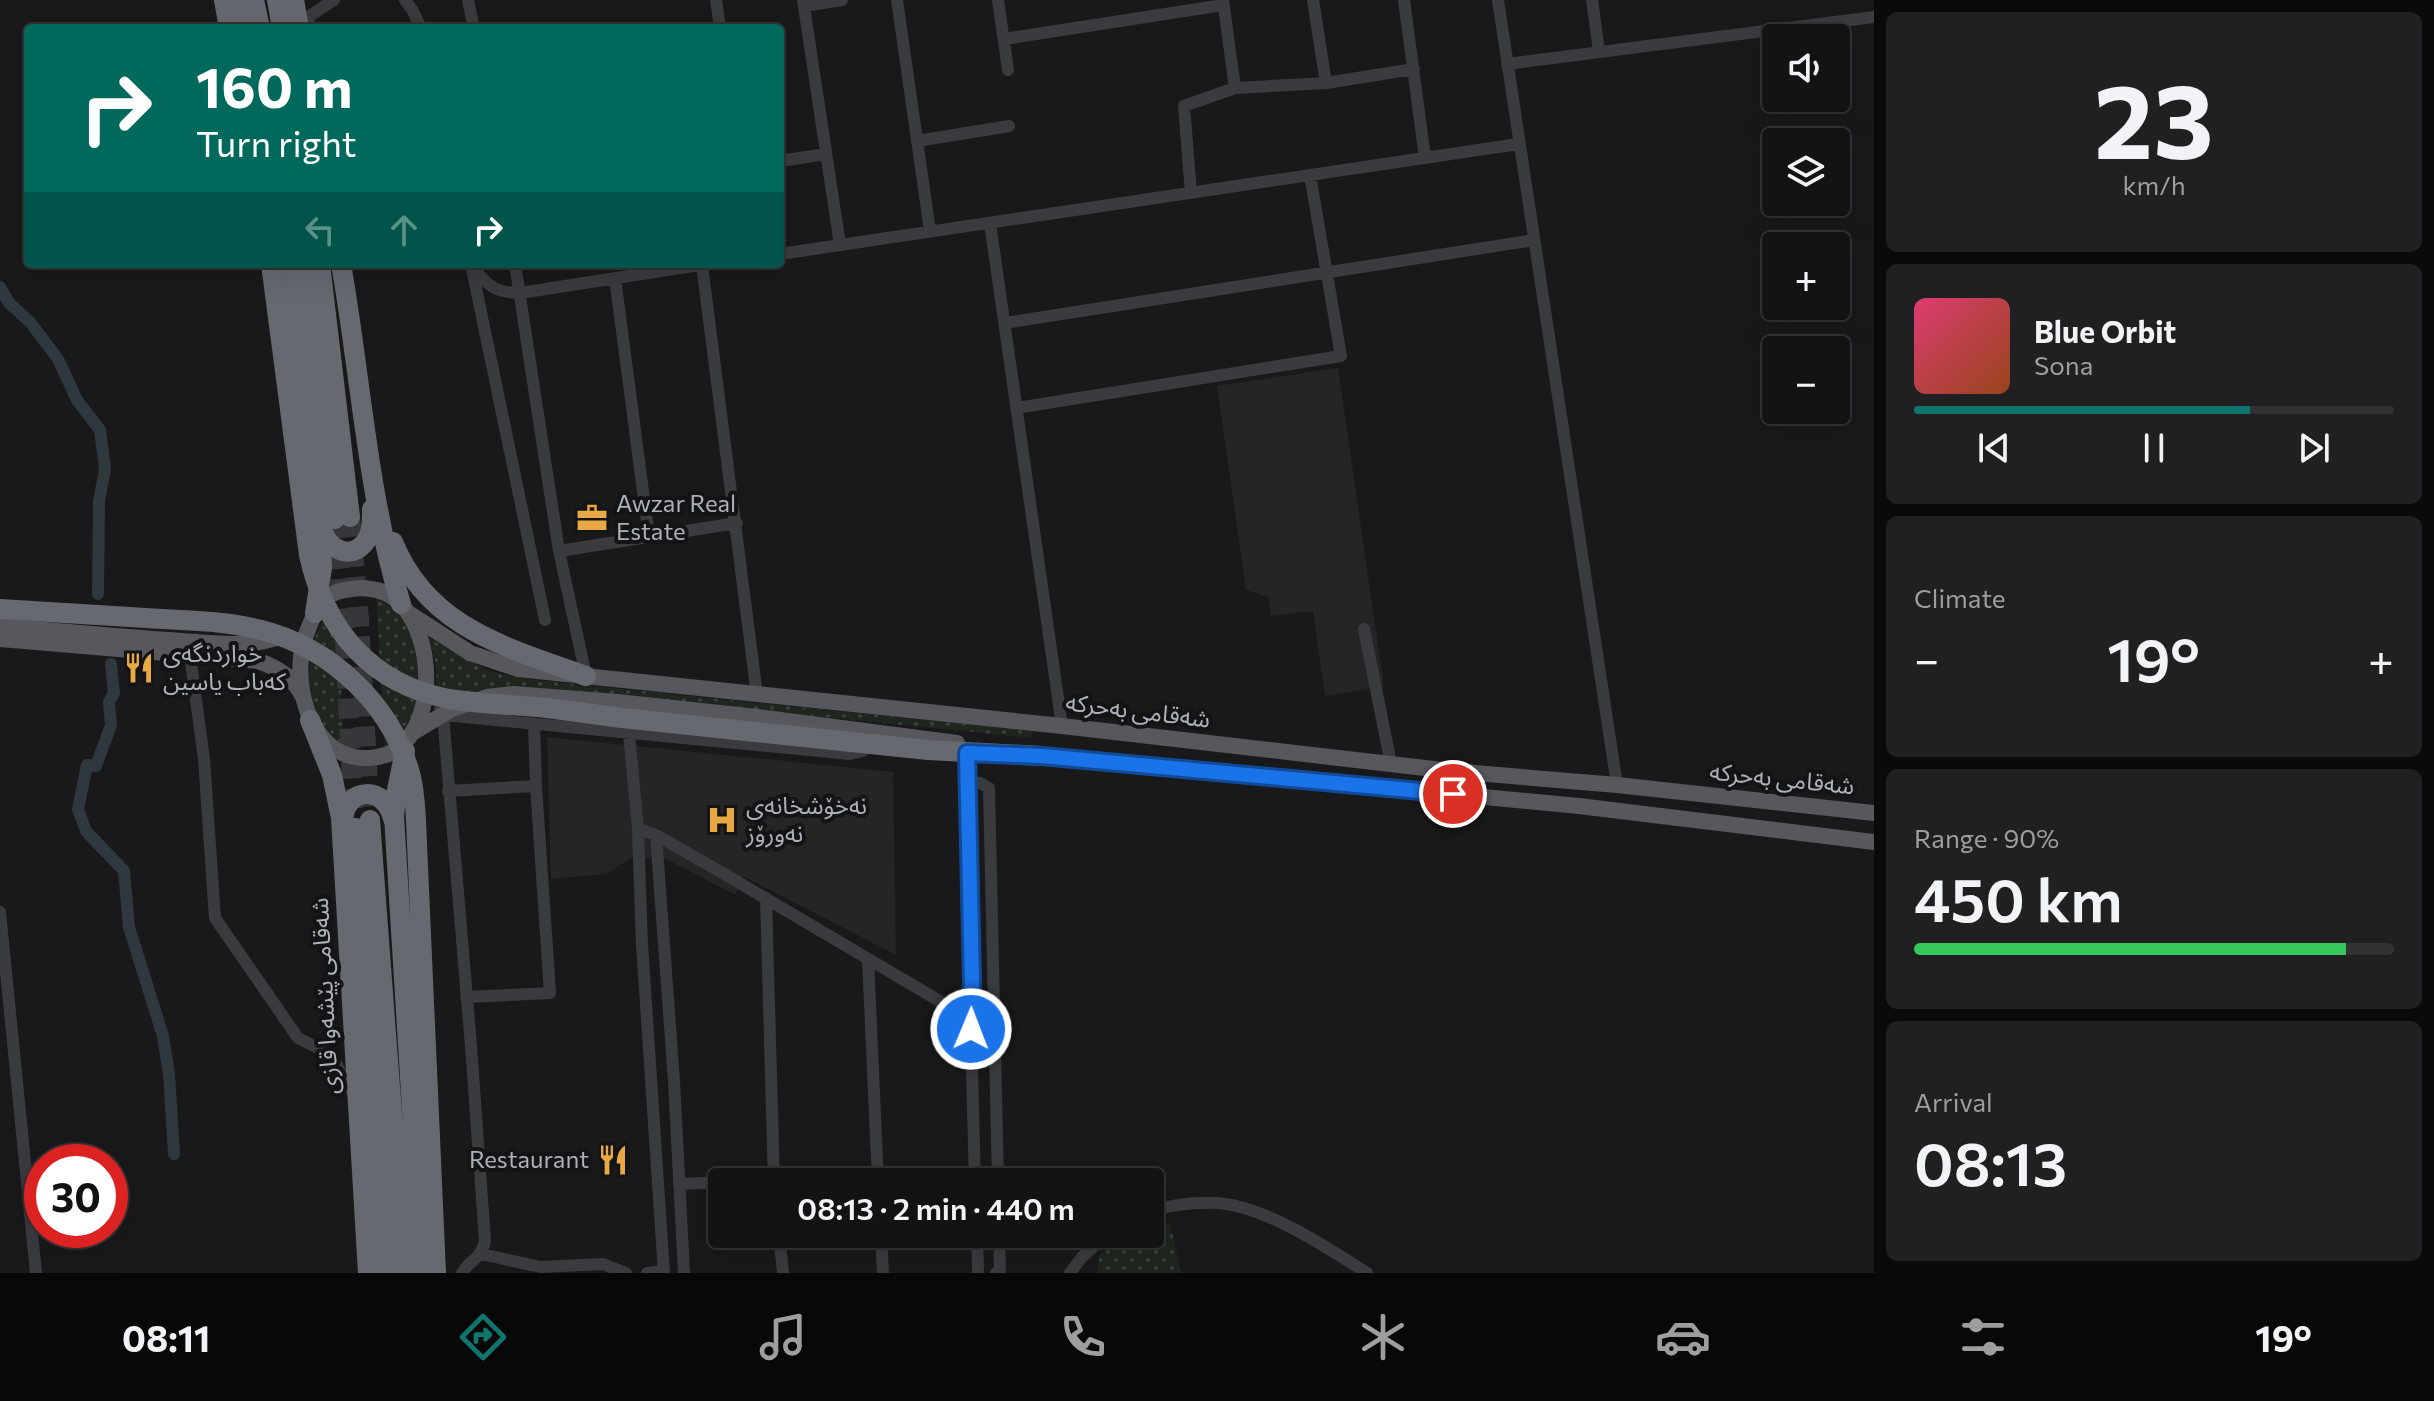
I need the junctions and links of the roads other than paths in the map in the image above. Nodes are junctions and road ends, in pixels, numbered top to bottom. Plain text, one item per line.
1 (224, 0) edge
2 (238, 0) edge
3 (254, 0) edge
4 (277, 0) edge
5 (294, 0) edge
6 (334, 0) edge
7 (405, 0) edge
8 (468, 0) edge
9 (716, 0) edge
10 (842, 0) edge
11 (897, 0) edge
12 (998, 0) edge
13 (1313, 0) edge
14 (1404, 0) edge
15 (1498, 0) edge
16 (1592, 0) edge
17 (1223, 2) edge
18 (804, 3) edge
19 (1874, 17) edge
20 (228, 24) edge
21 (242, 24) edge
22 (259, 24) edge
23 (281, 24) edge
24 (300, 24) edge
25 (304, 24) edge
26 (419, 24) edge
27 (473, 24) edge
28 (719, 24) edge
29 (1004, 39) junction
30 (1599, 51) junction
31 (1507, 64) junction
32 (1414, 69) junction
33 (1008, 70) dead end
34 (1326, 83) junction
35 (1235, 88) junction
36 (1009, 126) dead end
37 (917, 141) junction
38 (1518, 144) junction
39 (826, 154) junction
40 (1425, 158) junction
41 (784, 160) edge
42 (1310, 175) junction
43 (1191, 193) junction
44 (990, 223) junction
45 (930, 231) junction
46 (1534, 240) junction
47 (840, 245) junction
48 (784, 253) edge
49 (272, 268) edge
50 (285, 268) edge
51 (303, 268) edge
52 (320, 268) edge
53 (342, 268) edge
54 (473, 268) edge
55 (475, 268) edge
56 (516, 268) edge
57 (685, 268) edge
58 (706, 268) edge
59 (1328, 272) junction
60 (615, 278) junction
61 (520, 293) junction
62 (1005, 323) junction
63 (1016, 408) junction
64 (368, 447) junction
65 (372, 476) junction
66 (334, 518) junction
67 (737, 523) junction
68 (649, 537) junction
69 (559, 551) junction
70 (0, 609) edge
71 (405, 609) junction
72 (315, 613) junction
73 (545, 620) dead end
74 (0, 626) edge
75 (1364, 629) dead end
76 (0, 639) edge
77 (190, 655) junction
78 (586, 676) junction
79 (757, 695) junction
80 (308, 712) junction
81 (443, 715) junction
82 (534, 725) junction
83 (1062, 726) junction
84 (629, 734) junction
85 (411, 736) junction
86 (871, 744) junction
87 (967, 753) junction
88 (1042, 756) junction
89 (1391, 764) junction
90 (968, 783) junction
91 (1617, 785) junction
92 (536, 786) junction
93 (448, 791) junction
94 (1874, 813) edge
95 (395, 827) junction
96 (638, 829) junction
97 (656, 835) junction
98 (342, 839) junction
99 (1874, 842) edge
100 (766, 898) junction
101 (0, 912) edge
102 (868, 959) junction
103 (466, 997) junction
104 (970, 998) junction
105 (356, 1095) junction
106 (774, 1168) edge
107 (877, 1168) edge
108 (975, 1168) edge
109 (998, 1168) edge
110 (708, 1183) edge
111 (679, 1184) junction
112 (1164, 1208) edge
113 (780, 1248) edge
114 (882, 1248) edge
115 (977, 1248) edge
116 (999, 1248) edge
117 (1092, 1248) edge
118 (482, 1254) junction
119 (664, 1272) edge
120 (36, 1273) edge
121 (368, 1273) edge
122 (384, 1273) edge
123 (404, 1273) edge
124 (422, 1273) edge
125 (436, 1273) edge
126 (462, 1273) edge
127 (626, 1273) edge
128 (647, 1273) edge
129 (684, 1273) edge
130 (783, 1273) edge
131 (883, 1273) edge
132 (978, 1273) edge
133 (996, 1273) edge
134 (1070, 1273) edge
135 (1367, 1273) edge

1 - 20 highway
2 - 21 highway
3 - 22 highway
4 - 23 highway
5 - 24 highway
6 - 25 street
7 - 26 street
8 - 27 street
9 - 28 street
10 - 18 street
11 - 37 street
12 - 29 street
13 - 34 street
14 - 32 street
15 - 31 street
16 - 30 street
17 - 29 street
17 - 35 street
18 - 39 street
19 - 30 street
29 - 33 street
30 - 31 street
31 - 38 street
32 - 34 street
32 - 40 street
34 - 35 street
35 - 43 street
36 - 37 street
37 - 45 street
38 - 40 street
38 - 46 street
39 - 41 street
39 - 47 street
40 - 42 street
42 - 43 street
42 - 59 street
43 - 44 street
44 - 45 street
44 - 62 street
45 - 47 street
46 - 59 street
46 - 91 street
47 - 48 street
49 - 86 highway, bridge
50 - 66 highway, شەقامی پێشەوا قازی
51 - 66 highway, شەقامی پێشەوا قازی
52 - 66 highway, شەقامی پێشەوا قازی
53 - 64 highway
54 - 73 street
55 - 61 street
56 - 61 street
57 - 60 street
58 - 67 street
59 - 62 street
59 - 63 street
60 - 61 street
60 - 68 street
61 - 69 street
62 - 63 street
63 - 83 street
64 - 65 highway
64 - 78 highway
65 - 66 highway
65 - 71 highway
66 - 72 highway, شەقامی پێشەوا قازی
67 - 68 street
67 - 79 street
68 - 69 street
69 - 78 street
70 - 125 highway, bridge
71 - 72 main road
71 - 78 main road, شەقامی بەحرکە
71 - 85 main road
72 - 74 main road
72 - 80 main road, شەقامی پێشەوا قازی
75 - 89 street
76 - 77 main road
77 - 80 main road
77 - 105 street
78 - 79 main road, شەقامی بەحرکە
79 - 83 main road, شەقامی بەحرکە
80 - 85 main road
80 - 98 highway, شەقامی پێشەوا قازی
81 - 82 street
81 - 85 main road
81 - 88 main road
81 - 93 street
82 - 84 street
82 - 92 street
83 - 89 main road, شەقامی بەحرکە
84 - 86 street
84 - 96 street
85 - 95 highway
86 - 87 highway
87 - 88 highway
87 - 90 street
88 - 99 main road
89 - 91 main road, شەقامی بەحرکە
90 - 104 street
90 - 109 street
91 - 94 main road, شەقامی بەحرکە
92 - 93 street
92 - 103 street
93 - 103 street
95 - 98 highway
95 - 124 highway
96 - 97 street
96 - 119 street
97 - 100 street
97 - 111 street
98 - 105 highway, شەقامی پێشەوا قازی
100 - 102 street
100 - 106 street
101 - 120 street
102 - 104 street
102 - 107 street
103 - 118 street
104 - 108 street
105 - 121 highway, شەقامی پێشەوا قازی
110 - 111 street
111 - 129 street
112 - 135 street
113 - 130 street
114 - 131 street
115 - 132 street
116 - 133 street
117 - 134 street
118 - 126 street
118 - 127 street
119 - 128 street
122 - 123 highway, شەقامی پێشەوا قازی

